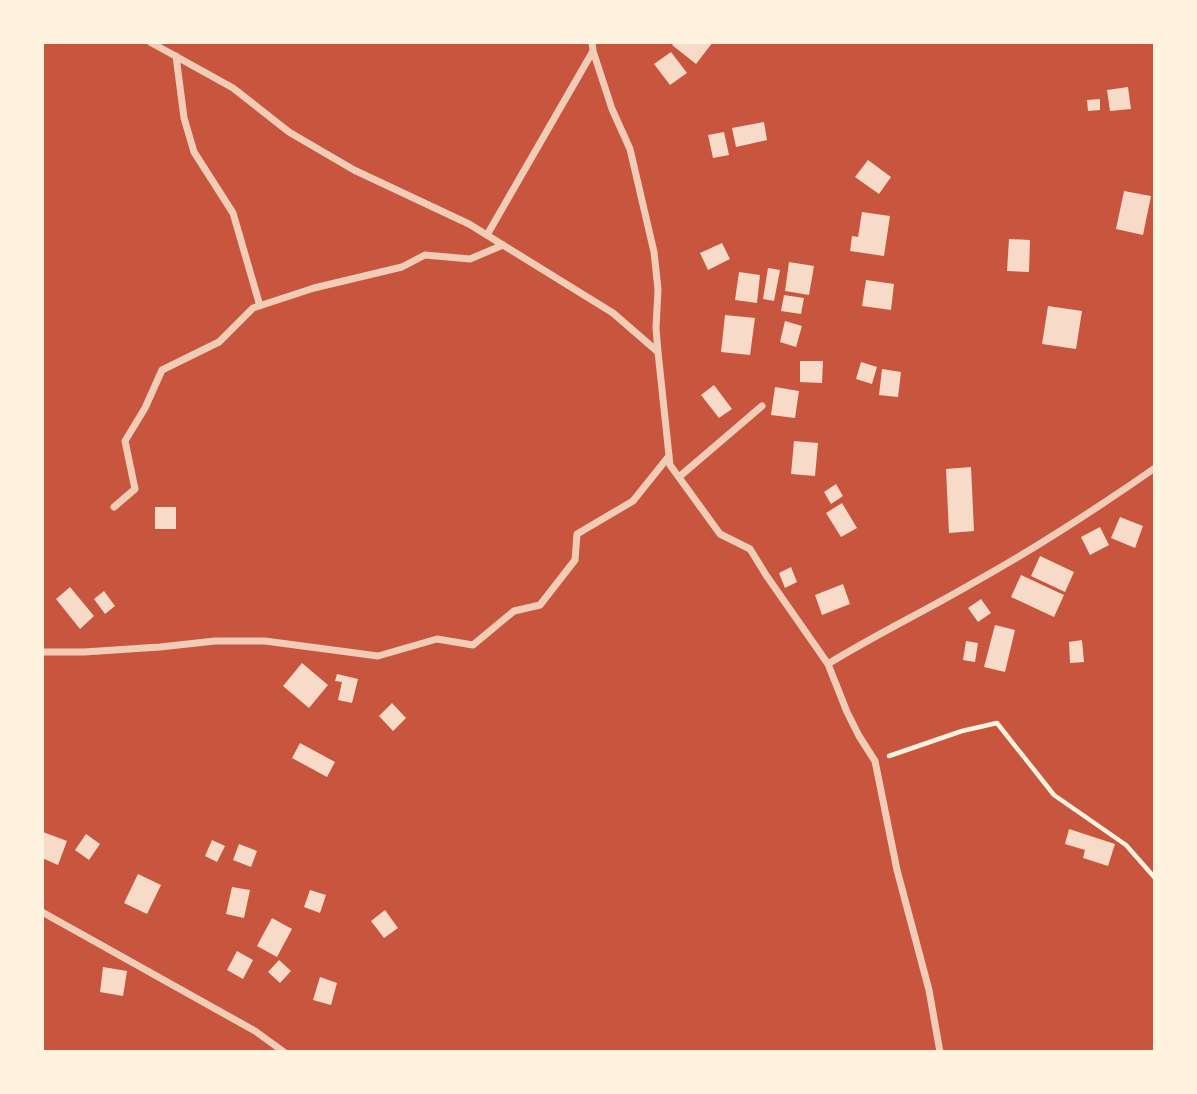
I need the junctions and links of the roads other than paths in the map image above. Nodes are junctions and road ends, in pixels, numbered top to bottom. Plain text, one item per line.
1 (150, 42) edge
2 (592, 42) edge
3 (593, 51) junction
4 (176, 56) junction
5 (487, 235) junction
6 (503, 245) junction
7 (260, 306) junction
8 (658, 352) junction
9 (762, 406) dead end
10 (670, 456) junction
11 (1155, 468) edge
12 (679, 477) junction
13 (114, 507) dead end
14 (42, 652) edge
15 (828, 664) junction
16 (42, 912) edge
17 (284, 1052) edge
18 (940, 1052) edge

1 - 4 street
2 - 3 street
3 - 5 street
3 - 8 street
4 - 5 street
4 - 7 street
5 - 6 street
6 - 7 street
6 - 8 street
7 - 13 street
8 - 10 street
9 - 12 street
10 - 12 street
10 - 14 street
11 - 15 street
12 - 15 street
15 - 18 street
16 - 17 street

